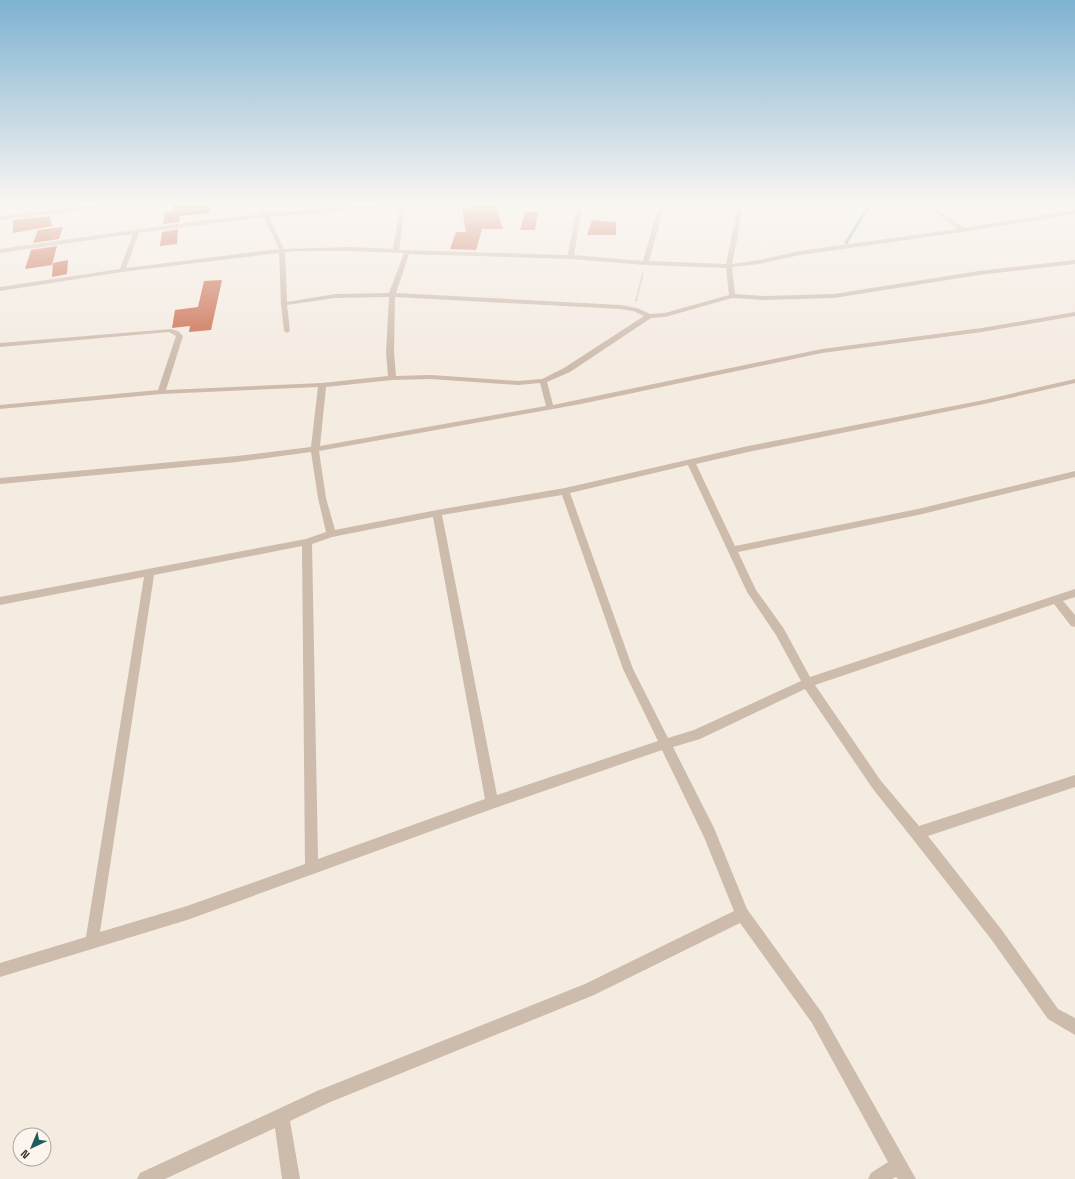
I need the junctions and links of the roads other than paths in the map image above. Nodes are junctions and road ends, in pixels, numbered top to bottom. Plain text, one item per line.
1 (126, 259) edge
2 (210, 259) edge
3 (282, 259) edge
4 (405, 259) edge
5 (596, 259) edge
6 (646, 259) edge
7 (731, 259) edge
8 (773, 259) edge
9 (1075, 262) edge
10 (645, 263) junction
11 (730, 266) junction
12 (122, 270) junction
13 (0, 289) edge
14 (392, 295) junction
15 (732, 296) junction
16 (284, 304) junction
17 (1075, 314) edge
18 (649, 316) junction
19 (287, 331) dead end
20 (0, 345) edge
21 (392, 378) junction
22 (1075, 381) edge
23 (543, 382) junction
24 (322, 385) junction
25 (161, 392) junction
26 (550, 406) junction
27 (0, 407) edge
28 (315, 449) junction
29 (691, 462) junction
30 (1075, 474) edge
31 (0, 481) edge
32 (565, 491) junction
33 (437, 513) junction
34 (331, 534) junction
35 (307, 542) junction
36 (732, 550) junction
37 (150, 572) junction
38 (1075, 593) edge
39 (1056, 600) junction
40 (0, 601) edge
41 (1075, 623) edge
42 (808, 684) junction
43 (665, 744) junction
44 (1075, 781) edge
45 (492, 803) junction
46 (917, 832) junction
47 (312, 868) junction
48 (742, 914) junction
49 (92, 942) junction
50 (0, 970) edge
51 (1075, 1027) edge
52 (281, 1116) junction
53 (903, 1172) edge
54 (146, 1179) edge
55 (291, 1179) edge
56 (877, 1179) edge

1 - 12 street
2 - 12 street
3 - 16 street
4 - 14 street
5 - 10 street
6 - 10 street
7 - 11 street
8 - 11 street
9 - 15 street
10 - 11 street
11 - 15 street
12 - 13 street
14 - 16 street
14 - 18 street
14 - 21 street
15 - 18 street
16 - 19 street
17 - 26 street
18 - 23 street
20 - 25 street
21 - 23 street
21 - 24 street
22 - 29 street
23 - 26 street
24 - 25 street
24 - 28 street
25 - 27 street
26 - 28 street
28 - 31 street
28 - 34 street
29 - 32 street
29 - 36 street
30 - 36 street
32 - 33 street
32 - 43 street
33 - 34 street
33 - 45 street
34 - 35 street
35 - 37 street
35 - 47 street
36 - 42 street
37 - 40 street
37 - 49 street
38 - 39 street
39 - 41 street
39 - 42 street
42 - 43 street
42 - 46 street
43 - 45 street
43 - 48 street
44 - 46 street
45 - 47 street
46 - 51 street
47 - 49 street
48 - 52 street
48 - 53 street
49 - 50 street
52 - 54 street
52 - 55 street
53 - 56 street

